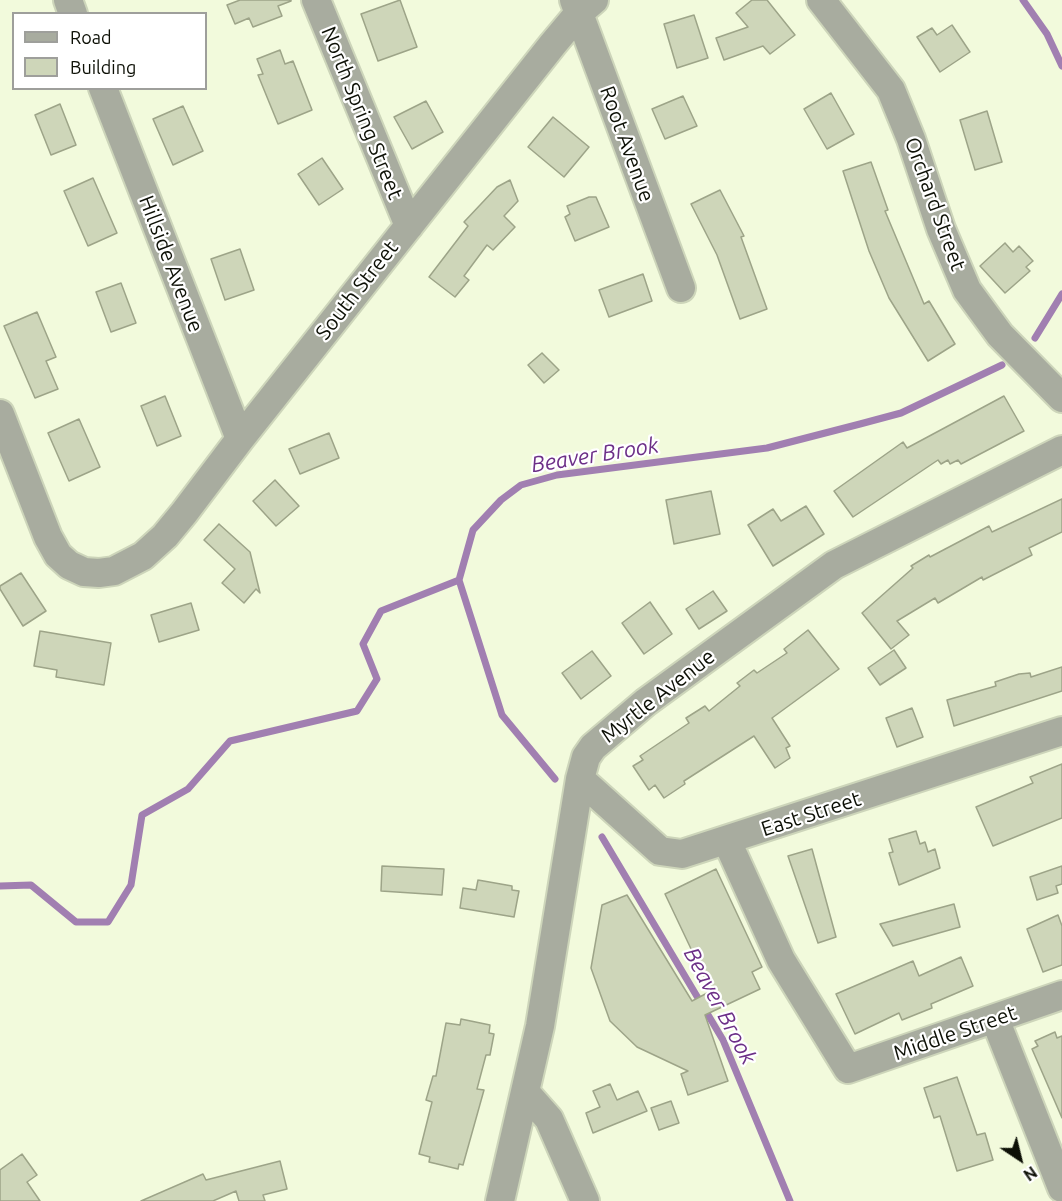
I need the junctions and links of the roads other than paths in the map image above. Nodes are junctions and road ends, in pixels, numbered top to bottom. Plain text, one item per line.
1 (316, 0) edge
2 (821, 0) edge
3 (582, 4) edge
4 (104, 90) edge
5 (409, 226) junction
6 (681, 288) dead end
7 (1062, 398) edge
8 (0, 414) edge
9 (240, 438) junction
10 (1062, 450) edge
11 (1062, 731) edge
12 (580, 779) junction
13 (727, 841) junction
14 (1062, 995) edge
15 (995, 1019) junction
16 (526, 1093) junction
17 (1062, 1188) edge
18 (501, 1201) edge
19 (585, 1201) edge

1 - 5 street, North Spring Street
2 - 7 street, Orchard Street
3 - 5 street, South Street
3 - 6 street, Root Avenue
4 - 9 street, Hillside Avenue
5 - 9 street, South Street
8 - 9 street, South Street
10 - 12 street, Myrtle Avenue
11 - 13 street, East Street
12 - 13 street, East Street
12 - 16 street, Myrtle Avenue
13 - 15 street, Middle Street
14 - 15 street, Middle Street
15 - 17 street
16 - 18 street, Myrtle Avenue
16 - 19 street

